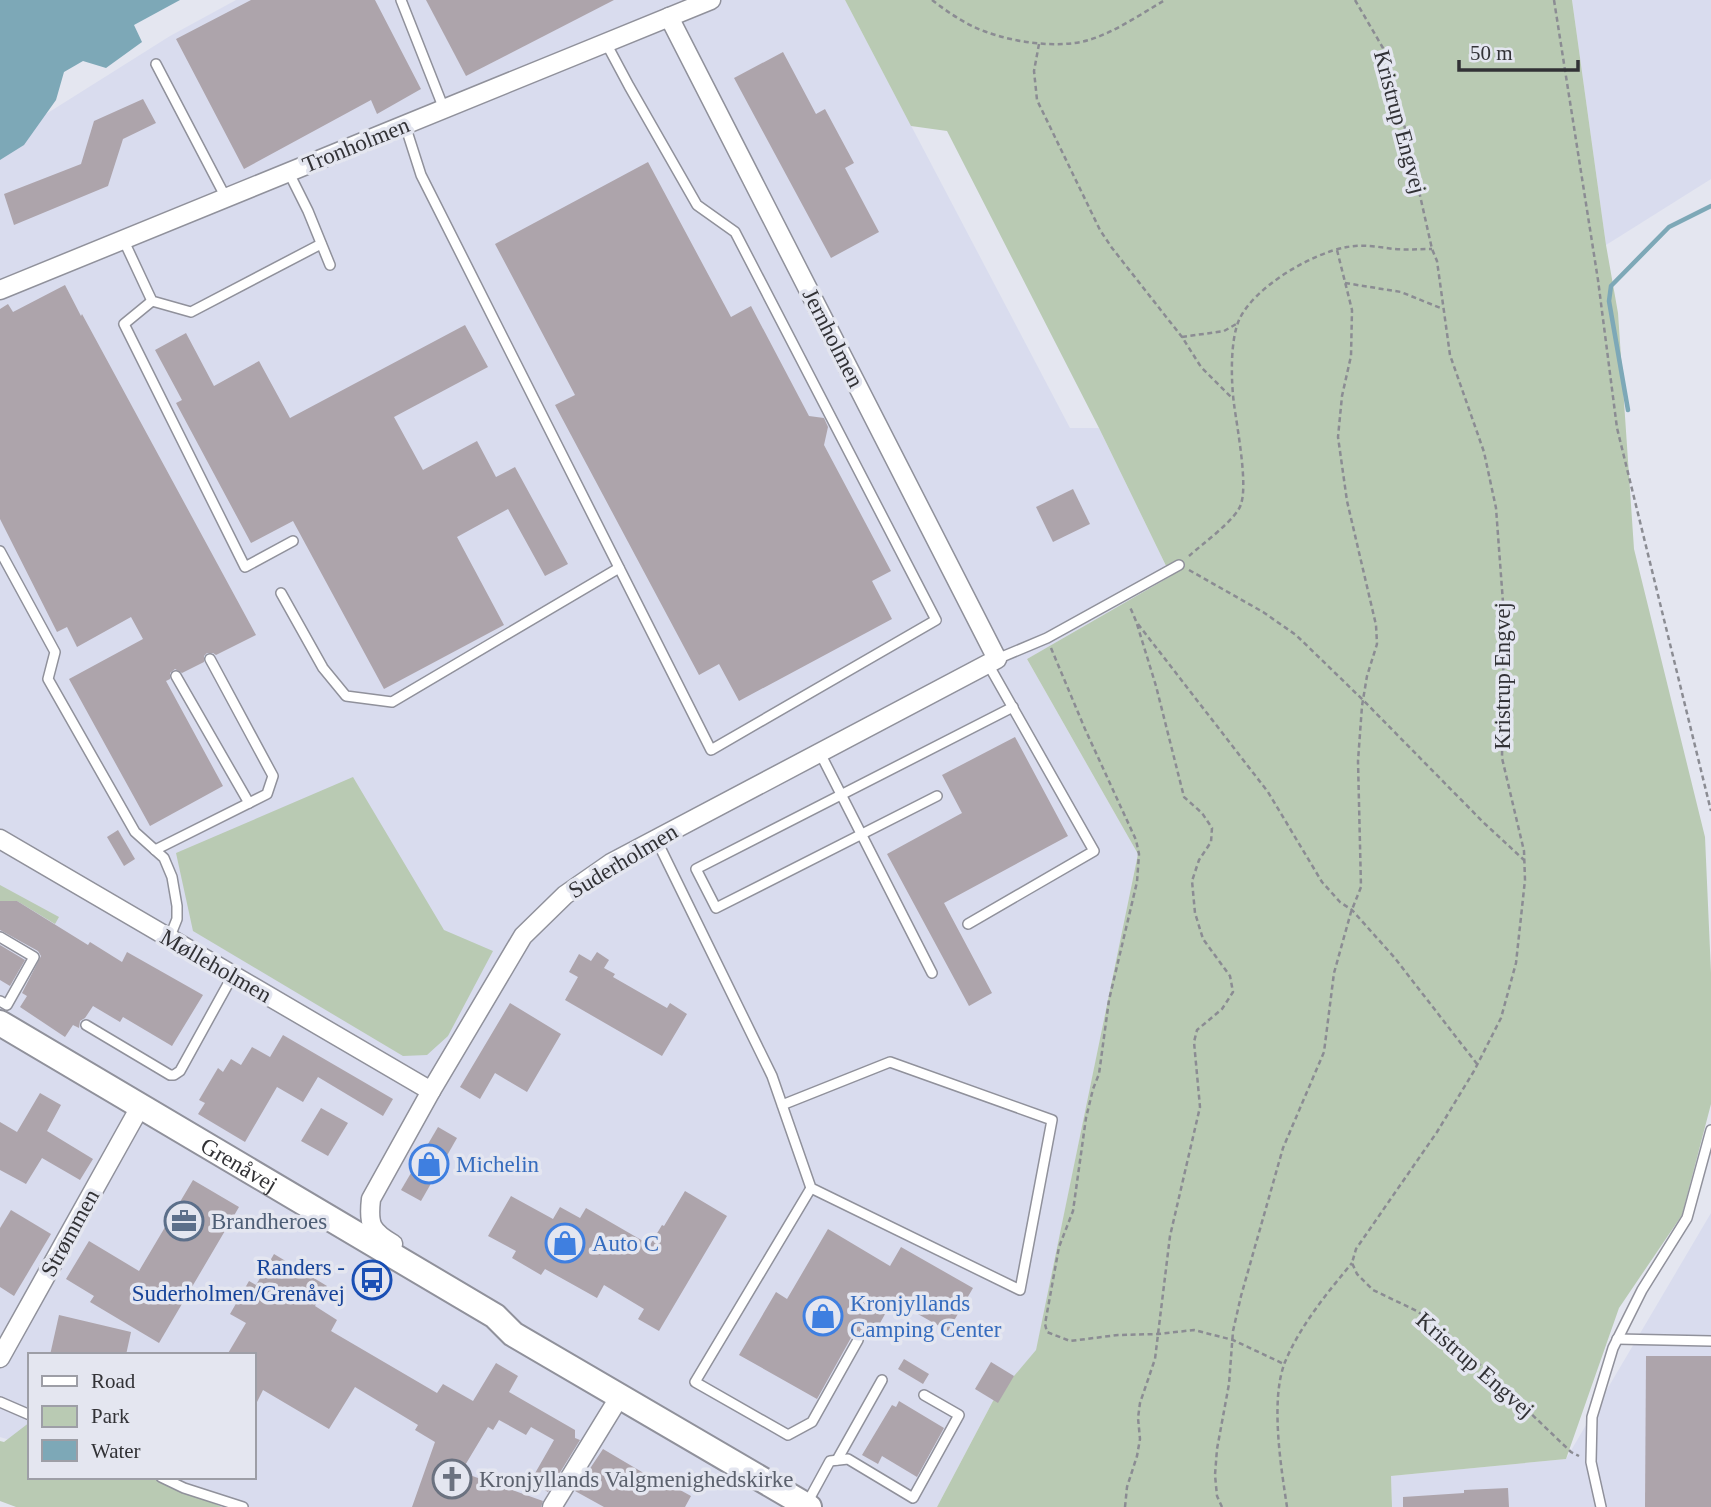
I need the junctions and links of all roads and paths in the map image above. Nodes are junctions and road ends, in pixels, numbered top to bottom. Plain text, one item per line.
1 (401, 0) edge
2 (711, 0) edge
3 (932, 0) edge
4 (1165, 0) edge
5 (1355, 0) edge
6 (1554, 0) edge
7 (669, 17) junction
8 (606, 43) junction
9 (1039, 44) junction
10 (156, 64) dead end
11 (444, 110) junction
12 (405, 125) junction
13 (288, 172) junction
14 (225, 196) junction
15 (122, 239) junction
16 (321, 244) junction
17 (1432, 249) junction
18 (1337, 250) junction
19 (330, 265) dead end
20 (1345, 283) junction
21 (0, 290) edge
22 (152, 301) junction
23 (1443, 309) junction
24 (1238, 323) junction
25 (1182, 337) junction
26 (1233, 399) junction
27 (293, 541) dead end
28 (0, 551) edge
29 (1179, 565) junction
30 (619, 568) junction
31 (281, 593) dead end
32 (1125, 596) junction
33 (1136, 621) junction
34 (1048, 638) junction
35 (210, 659) dead end
36 (993, 662) junction
37 (176, 676) dead end
38 (1363, 699) junction
39 (1013, 707) junction
40 (820, 753) junction
41 (841, 795) junction
42 (937, 796) dead end
43 (249, 803) junction
44 (1711, 811) edge
45 (861, 834) junction
46 (0, 839) edge
47 (656, 839) junction
48 (155, 850) junction
49 (1525, 861) junction
50 (1352, 910) junction
51 (968, 924) dead end
52 (0, 937) edge
53 (169, 939) junction
54 (932, 973) dead end
55 (233, 975) junction
56 (0, 1001) edge
57 (0, 1023) edge
58 (86, 1025) dead end
59 (0, 1040) edge
60 (1478, 1064) junction
61 (432, 1091) junction
62 (782, 1105) junction
63 (137, 1113) junction
64 (1711, 1130) edge
65 (811, 1188) junction
66 (1352, 1263) junction
67 (444, 1286) junction
68 (513, 1334) junction
69 (1158, 1334) junction
70 (1617, 1339) junction
71 (858, 1340) dead end
72 (1233, 1340) junction
73 (1711, 1341) edge
74 (0, 1359) edge
75 (1284, 1364) junction
76 (881, 1380) dead end
77 (924, 1395) dead end
78 (620, 1396) junction
79 (0, 1402) edge
80 (28, 1414) edge
81 (837, 1460) junction
82 (1591, 1462) junction
83 (165, 1479) edge
84 (807, 1506) edge
85 (243, 1507) edge
86 (552, 1507) edge
87 (1125, 1507) edge
88 (1222, 1507) edge
89 (1287, 1507) edge
90 (1601, 1507) edge

1 - 11 lane
2 - 7 street, Tronholmen
3 - 9 path
4 - 9 path
5 - 17 path, Kristrup Engvej
6 - 44 path
7 - 8 street, Tronholmen
7 - 36 street, Jernholmen
8 - 11 street, Tronholmen
8 - 30 lane
9 - 25 path
10 - 14 lane
11 - 12 street, Tronholmen
12 - 13 street, Tronholmen
12 - 30 lane
13 - 14 street, Tronholmen
13 - 16 lane
14 - 15 street, Tronholmen
15 - 21 street, Tronholmen
15 - 22 lane
16 - 19 lane
16 - 22 lane
17 - 18 path
17 - 23 path, Kristrup Engvej
18 - 20 path
18 - 24 path
20 - 23 path
20 - 38 path
22 - 27 lane
23 - 49 path, Kristrup Engvej
24 - 25 path
24 - 26 path
25 - 26 path
26 - 29 path
28 - 48 lane
29 - 32 lane
29 - 38 path
30 - 31 lane
32 - 33 path
32 - 34 lane
33 - 50 path
33 - 69 path
34 - 36 lane
34 - 69 path
35 - 43 lane
36 - 39 lane
36 - 40 street, Suderholmen
37 - 43 lane
38 - 49 path
38 - 50 path
39 - 41 lane
39 - 51 lane
40 - 41 lane
40 - 47 street, Suderholmen
41 - 45 lane
41 - 45 lane
42 - 45 lane
43 - 48 lane
45 - 54 lane
46 - 53 street, Mølleholmen
47 - 61 street, Suderholmen
47 - 62 lane
48 - 53 lane
49 - 60 path, Kristrup Engvej
50 - 60 path
50 - 72 path
52 - 56 lane
53 - 55 street, Mølleholmen
55 - 58 lane
55 - 61 street, Mølleholmen
57 - 63 street, Grenåvej
59 - 63 street, Grenåvej
60 - 66 path, Kristrup Engvej
61 - 67 street, Suderholmen
62 - 65 lane
62 - 65 lane
63 - 67 street, Grenåvej
63 - 68 street, Grenåvej
63 - 74 street, Strømmen
64 - 70 lane
65 - 71 lane
66 - 75 path
66 - 82 path, Kristrup Engvej
67 - 68 street, Grenåvej
68 - 78 street, Grenåvej
69 - 72 path
69 - 87 path
70 - 73 lane
70 - 82 lane
72 - 75 path
72 - 88 path
75 - 89 path
76 - 81 lane
77 - 81 lane
78 - 84 street, Grenåvej
78 - 86 street
79 - 80 lane
81 - 84 lane
82 - 90 lane
83 - 85 lane

